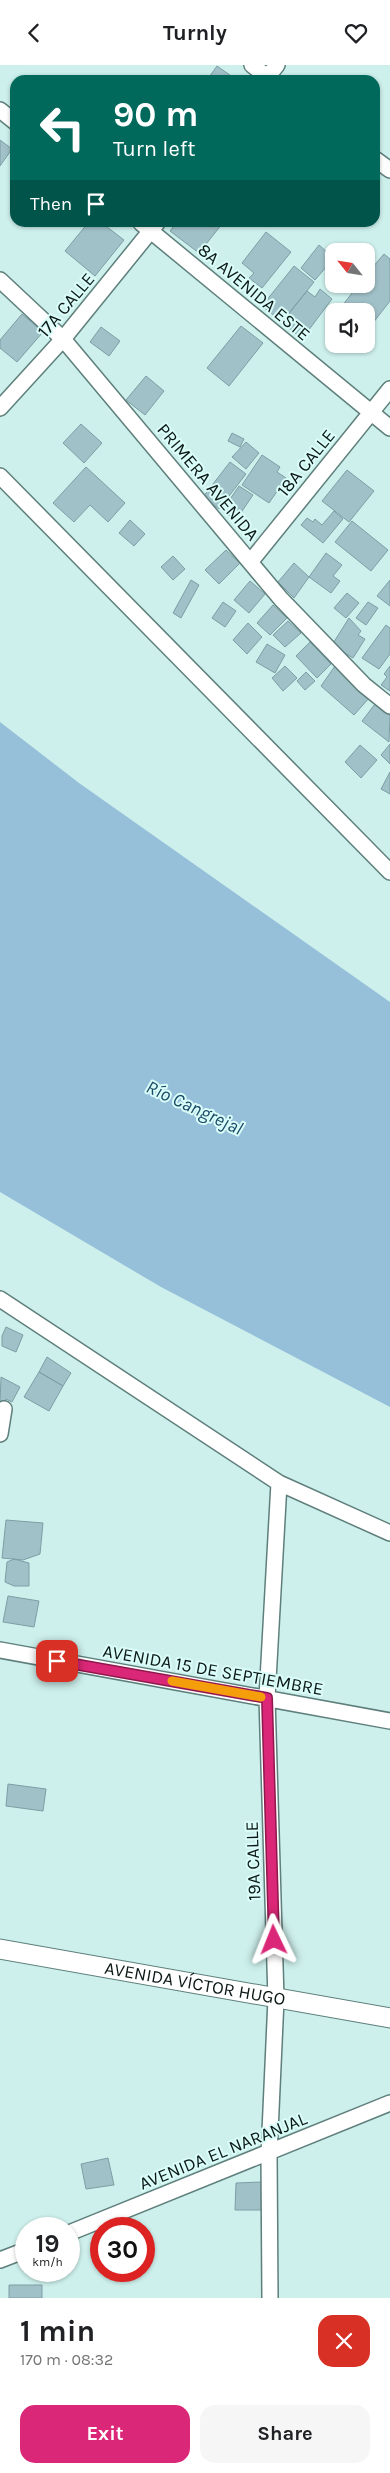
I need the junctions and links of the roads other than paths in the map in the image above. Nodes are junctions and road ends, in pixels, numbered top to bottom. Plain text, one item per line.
1 (252, 65) edge
2 (263, 75) edge
3 (0, 110) edge
4 (10, 118) edge
5 (148, 227) edge
6 (152, 227) edge
7 (0, 279) edge
8 (63, 339) junction
9 (390, 389) edge
10 (0, 408) edge
11 (371, 412) junction
12 (390, 428) edge
13 (0, 476) edge
14 (251, 561) junction
15 (390, 706) edge
16 (390, 872) edge
17 (0, 1299) edge
18 (4, 1409) dead end
19 (0, 1434) edge
20 (279, 1483) junction
21 (390, 1533) edge
22 (0, 1650) edge
23 (267, 1698) junction
24 (390, 1721) edge
25 (0, 1949) edge
26 (276, 1999) junction
27 (390, 2018) edge
28 (390, 2103) edge
29 (269, 2154) junction
30 (80, 2229) edge
31 (15, 2254) edge
32 (0, 2260) edge
33 (270, 2298) edge

1 - 2 street
3 - 4 street
5 - 8 street, 17A CALLE
6 - 11 street, 8A AVENIDA ESTE
7 - 8 street, PRIMERA AVENIDA
8 - 10 street, 17A CALLE
8 - 14 street, PRIMERA AVENIDA
9 - 11 street, 18A CALLE
11 - 12 street, 8A AVENIDA ESTE
11 - 14 street, 18A CALLE
13 - 16 street
14 - 15 street, PRIMERA AVENIDA
17 - 20 street
18 - 19 street
20 - 21 street
20 - 23 street, 19A CALLE
22 - 23 street, AVENIDA 15 DE SEPTIEMBRE
23 - 24 street, AVENIDA 15 DE SEPTIEMBRE
23 - 26 street, 19A CALLE
25 - 26 street, AVENIDA VÍCTOR HUGO
26 - 27 street, AVENIDA VÍCTOR HUGO
26 - 29 street, 19A CALLE
28 - 29 street, AVENIDA EL NARANJAL
29 - 30 street, AVENIDA EL NARANJAL
29 - 33 street, 19A CALLE
31 - 32 street

